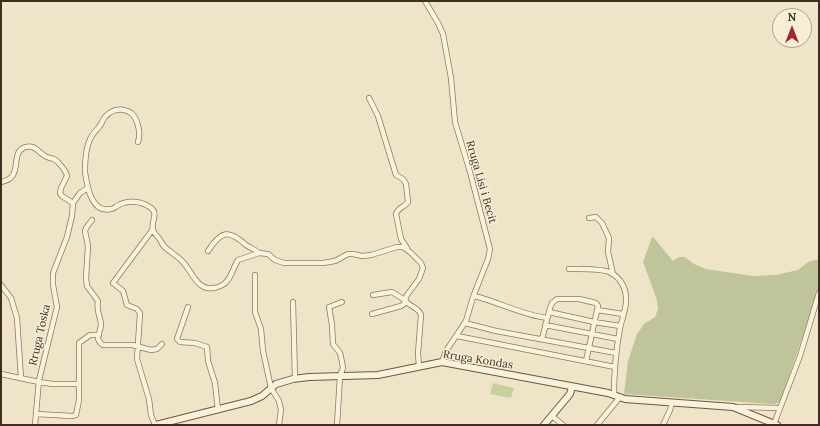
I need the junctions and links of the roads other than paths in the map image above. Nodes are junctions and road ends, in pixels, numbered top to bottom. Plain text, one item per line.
1 (425, 1) edge
2 (369, 98) dead end
3 (138, 142) dead end
4 (1, 182) edge
5 (88, 188) junction
6 (73, 203) junction
7 (589, 218) dead end
8 (92, 220) dead end
9 (152, 229) junction
10 (408, 250) junction
11 (208, 251) dead end
12 (259, 253) junction
13 (569, 269) dead end
14 (613, 274) junction
15 (255, 275) dead end
16 (1, 285) edge
17 (819, 293) edge
18 (373, 295) dead end
19 (474, 296) junction
20 (406, 300) junction
21 (293, 302) dead end
22 (342, 302) dead end
23 (188, 307) dead end
24 (597, 310) junction
25 (372, 314) dead end
26 (623, 314) junction
27 (548, 315) junction
28 (594, 322) junction
29 (465, 323) junction
30 (545, 325) junction
31 (620, 326) junction
32 (592, 334) junction
33 (99, 335) junction
34 (457, 336) junction
35 (542, 339) junction
36 (618, 339) junction
37 (162, 344) dead end
38 (138, 347) junction
39 (589, 347) junction
40 (616, 352) junction
41 (586, 361) junction
42 (442, 362) junction
43 (419, 367) junction
44 (615, 367) junction
45 (1, 374) edge
46 (340, 376) junction
47 (21, 378) junction
48 (295, 379) junction
49 (39, 382) junction
50 (79, 384) junction
51 (572, 387) junction
52 (271, 388) junction
53 (617, 396) junction
54 (672, 402) junction
55 (733, 407) junction
56 (780, 408) junction
57 (218, 410) junction
58 (36, 414) junction
59 (552, 416) junction
60 (665, 424) edge
61 (775, 424) edge
62 (35, 425) edge
63 (155, 425) edge
64 (279, 425) edge
65 (337, 425) edge
66 (544, 425) edge
67 (563, 425) edge
68 (597, 425) edge

1 - 19 street, Rruga Lisi i Becit
2 - 10 street
3 - 5 street
4 - 6 street
5 - 6 street
5 - 9 street
6 - 49 street, Rruga Toska
7 - 14 street
8 - 33 street
9 - 12 street
9 - 38 street
10 - 12 street
10 - 20 street
11 - 12 street
13 - 14 street
14 - 26 street
15 - 52 street
16 - 47 street
17 - 56 street
18 - 20 street
19 - 27 street
19 - 29 street, Rruga Lisi i Becit
20 - 25 street
20 - 43 street
21 - 48 street
22 - 46 street
23 - 57 street
24 - 26 street
24 - 27 street
24 - 28 street
26 - 31 street
27 - 28 street
27 - 30 street
28 - 31 street
28 - 32 street
29 - 34 street, Rruga Lisi i Becit
29 - 35 street
30 - 32 street
30 - 35 street
31 - 36 street
32 - 36 street
32 - 39 street
33 - 38 street
33 - 50 street
34 - 41 street
34 - 42 street, Rruga Lisi i Becit
35 - 39 street
36 - 40 street
37 - 38 street
38 - 63 street
39 - 40 street
39 - 41 street
40 - 44 street
41 - 44 street
42 - 43 street, Rruga Kondas
42 - 51 street, Rruga Kondas
43 - 46 street, Rruga Kondas
44 - 53 street
45 - 47 street
46 - 48 street, Rruga Kondas
46 - 65 street
47 - 49 street
48 - 52 street, Rruga Kondas
49 - 50 street
49 - 58 street, Rruga Toska
50 - 58 street
51 - 53 street, Rruga Kondas
51 - 59 street
52 - 57 street, Rruga Kondas
52 - 64 street
53 - 54 street, Rruga Kondas
53 - 68 street
54 - 55 street, Rruga Kondas
54 - 60 street
55 - 56 street
55 - 61 street, Rruga Kondas
56 - 61 street
57 - 63 street, Rruga Kondas
58 - 62 street, Rruga Toska
59 - 66 street
59 - 67 street

